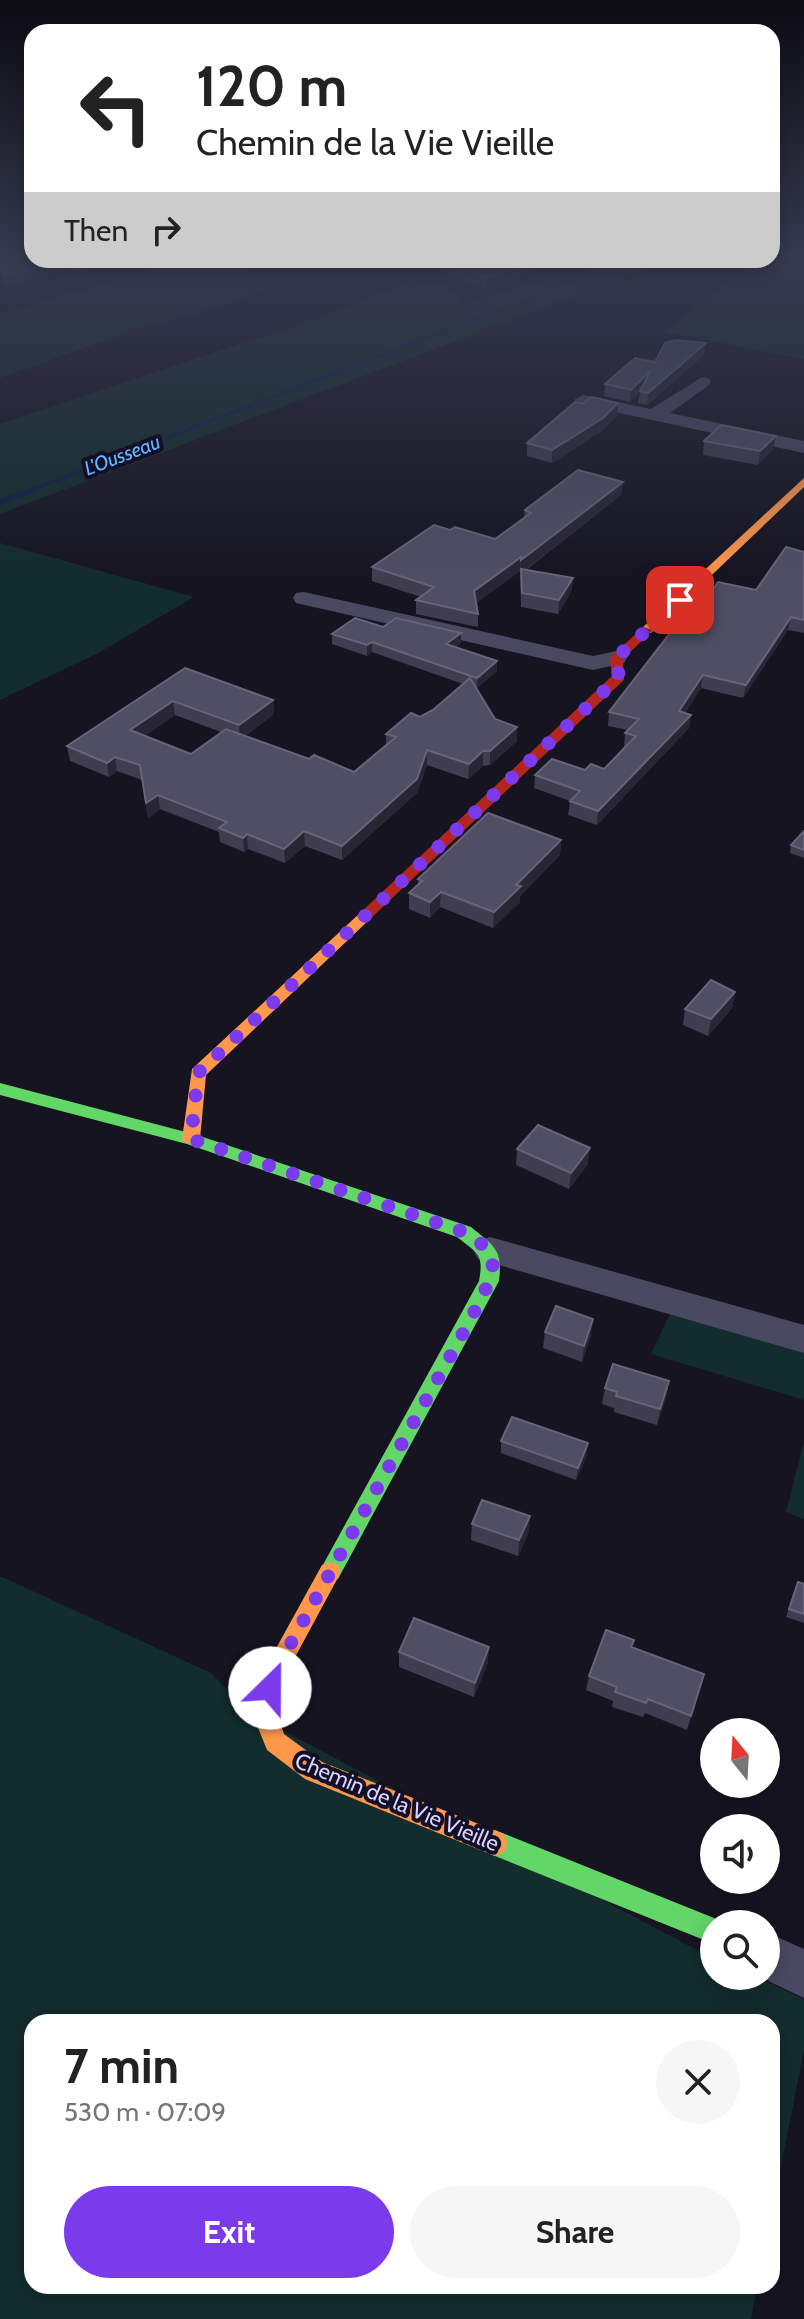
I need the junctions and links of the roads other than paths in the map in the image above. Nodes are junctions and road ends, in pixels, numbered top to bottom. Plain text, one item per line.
1 (702, 382) dead end
2 (583, 400) edge
3 (655, 415) junction
4 (804, 447) edge
5 (804, 481) edge
6 (304, 598) dead end
7 (616, 658) junction
8 (0, 1089) edge
9 (191, 1139) junction
10 (490, 1250) junction
11 (804, 1339) edge
12 (700, 1925) edge
13 (780, 1962) edge
14 (804, 1974) edge

1 - 3 street
2 - 3 street
3 - 4 street
5 - 7 street
6 - 7 street
7 - 9 street
8 - 9 street
9 - 10 street
10 - 11 street
10 - 12 street, Chemin de la Vie Vieille
13 - 14 street

